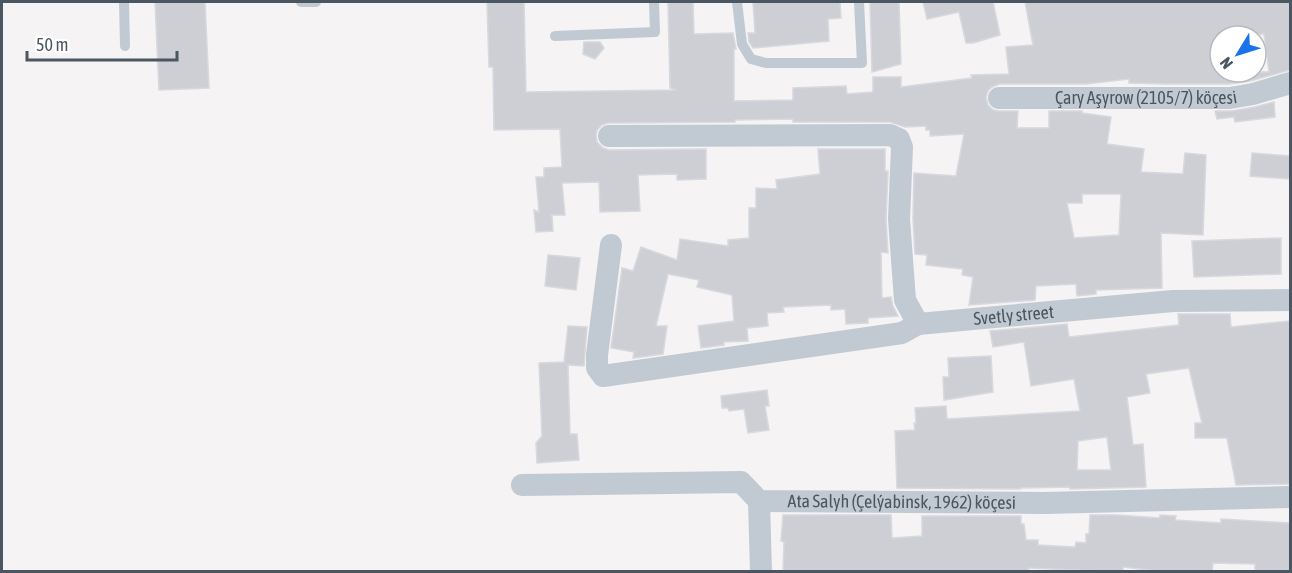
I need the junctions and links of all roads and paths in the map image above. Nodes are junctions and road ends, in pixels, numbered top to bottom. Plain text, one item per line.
1 (124, 2) edge
2 (301, 2) edge
3 (316, 2) edge
4 (654, 2) edge
5 (737, 2) edge
6 (859, 2) edge
7 (555, 36) dead end
8 (125, 46) dead end
9 (1290, 83) edge
10 (999, 98) dead end
11 (609, 136) dead end
12 (611, 244) dead end
13 (1290, 300) edge
14 (918, 324) junction
15 (522, 485) dead end
16 (1290, 497) edge
17 (759, 501) junction
18 (761, 572) edge

1 - 8 lane
2 - 3 lane
4 - 7 lane
5 - 6 lane
9 - 10 street, Çary Aşyrow (2105/7) köçesi
11 - 14 street
12 - 14 street, Svetly street
13 - 14 street, Svetly street
15 - 17 street
16 - 17 street, Ata Salyh (Çelýabinsk, 1962) köçesi
17 - 18 street

